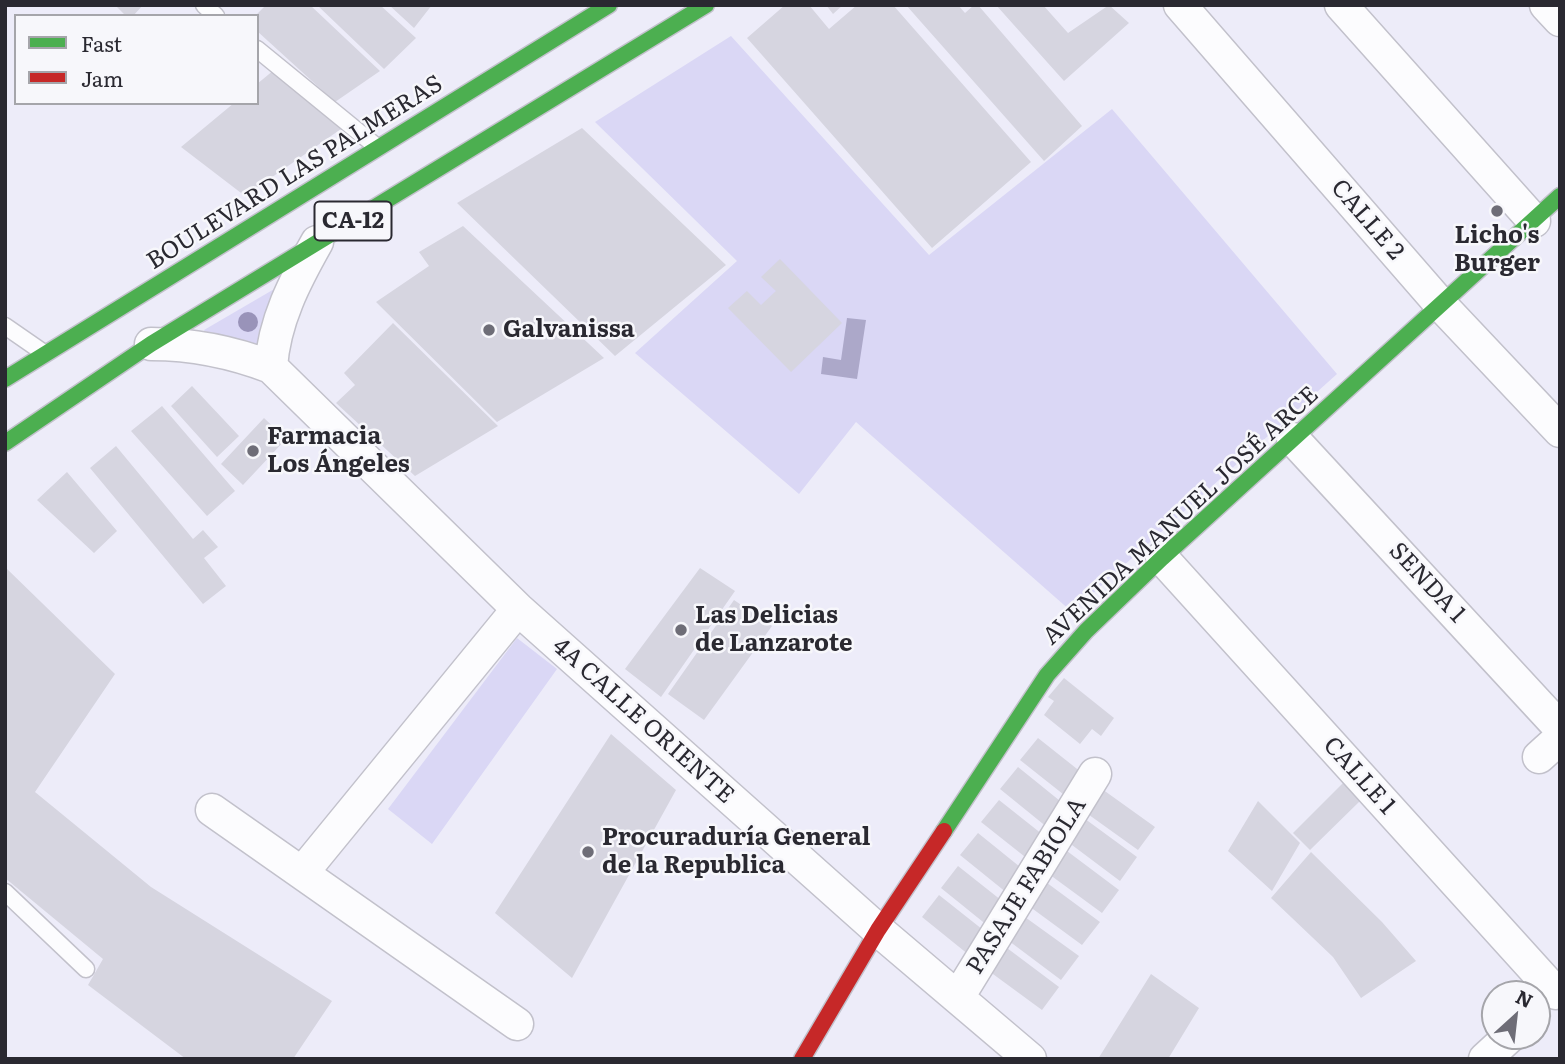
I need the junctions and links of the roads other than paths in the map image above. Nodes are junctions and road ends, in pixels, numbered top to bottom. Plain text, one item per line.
1 (609, 5) edge
2 (706, 5) edge
3 (1180, 5) edge
4 (1341, 5) edge
5 (1546, 5) edge
6 (1560, 20) edge
7 (259, 51) edge
8 (379, 149) junction
9 (1560, 196) edge
10 (1534, 221) junction
11 (317, 242) junction
12 (1441, 305) junction
13 (5, 326) edge
14 (151, 344) junction
15 (46, 355) junction
16 (271, 367) junction
17 (5, 379) edge
18 (1560, 431) edge
19 (1293, 439) junction
20 (5, 443) edge
21 (1162, 558) junction
22 (518, 609) junction
23 (1560, 728) edge
24 (1096, 775) dead end
25 (212, 810) dead end
26 (302, 873) junction
27 (5, 892) edge
28 (878, 930) junction
29 (86, 969) dead end
30 (1536, 980) edge
31 (958, 998) junction
32 (517, 1024) dead end
33 (802, 1059) edge
34 (1030, 1059) edge

1 - 8 main road, BOULEVARD LAS PALMERAS
2 - 11 main road, CA-12
3 - 12 street, CALLE 2
4 - 10 street
5 - 6 street
7 - 8 lane
8 - 15 main road, BOULEVARD LAS PALMERAS
9 - 10 main road, AVENIDA MANUEL JOSÉ ARCE
10 - 12 main road, AVENIDA MANUEL JOSÉ ARCE
11 - 14 main road, CA-12
11 - 16 street
12 - 18 street, CALLE 2
12 - 19 main road, AVENIDA MANUEL JOSÉ ARCE
13 - 15 lane
14 - 16 street
14 - 20 main road, CA-12
15 - 17 main road, BOULEVARD LAS PALMERAS
16 - 22 street, 4A CALLE ORIENTE
19 - 21 main road, AVENIDA MANUEL JOSÉ ARCE
19 - 23 street, SENDA 1
21 - 28 main road, AVENIDA MANUEL JOSÉ ARCE
21 - 30 street, CALLE 1
22 - 26 street
22 - 28 street, 4A CALLE ORIENTE
24 - 31 street, PASAJE FABIOLA
25 - 26 street
26 - 32 street
27 - 29 lane
28 - 31 street, 4A CALLE ORIENTE
28 - 33 main road, AVENIDA MANUEL JOSÉ ARCE
31 - 34 street, 4A CALLE ORIENTE

